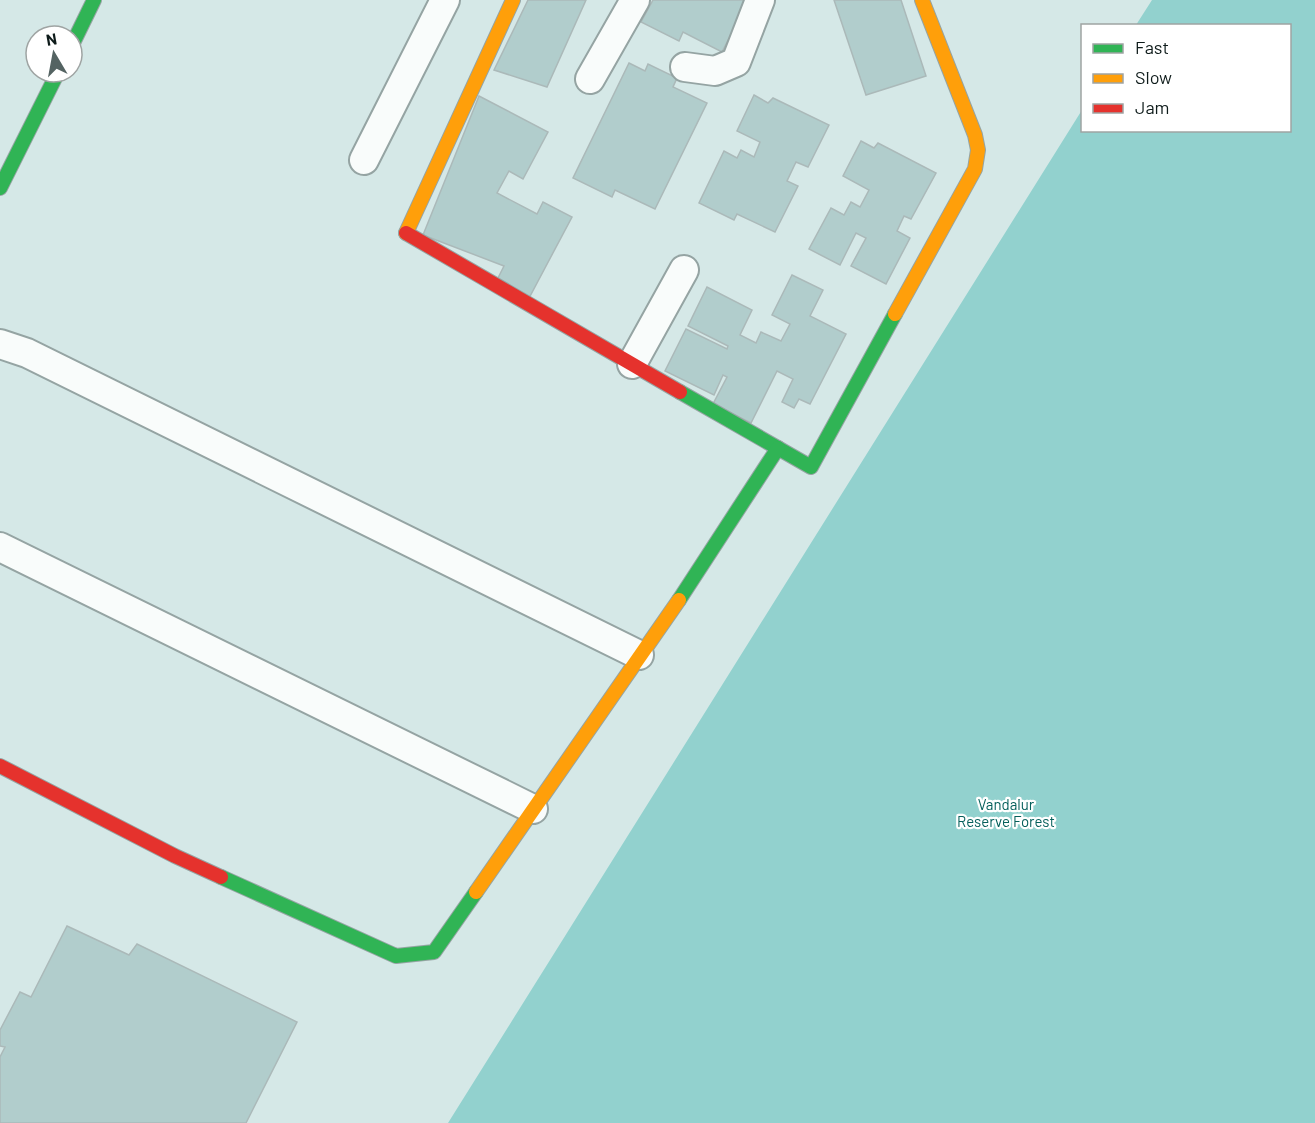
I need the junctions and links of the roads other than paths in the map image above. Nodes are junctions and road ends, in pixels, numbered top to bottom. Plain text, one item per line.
1 (94, 0) edge
2 (446, 0) edge
3 (513, 0) edge
4 (635, 0) edge
5 (760, 0) edge
6 (922, 0) edge
7 (82, 24) edge
8 (685, 67) dead end
9 (590, 79) dead end
10 (52, 84) edge
11 (364, 160) dead end
12 (0, 188) edge
13 (684, 270) dead end
14 (0, 344) edge
15 (633, 364) junction
16 (778, 448) junction
17 (0, 548) edge
18 (639, 656) junction
19 (0, 766) edge
20 (533, 809) junction

1 - 7 main road
2 - 11 street
3 - 15 main road
4 - 9 street
5 - 8 street
6 - 16 main road
10 - 12 main road
13 - 15 street
14 - 18 street
15 - 16 main road
16 - 18 main road
17 - 20 street
18 - 20 main road
19 - 20 main road

